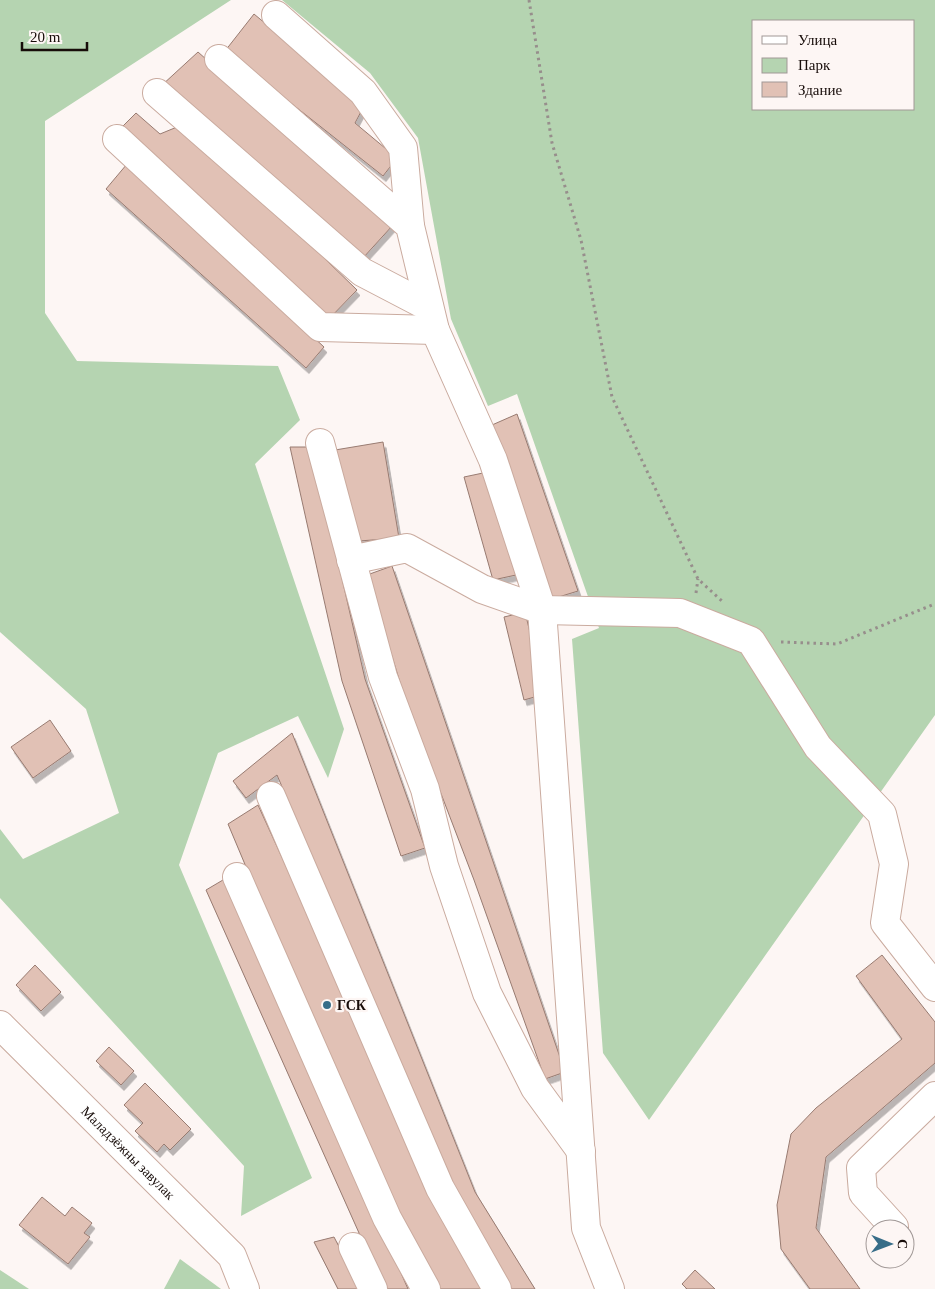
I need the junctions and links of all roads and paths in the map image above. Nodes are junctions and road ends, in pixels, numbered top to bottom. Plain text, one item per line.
1 (529, 0) edge
2 (276, 16) dead end
3 (219, 59) dead end
4 (157, 93) dead end
5 (117, 138) dead end
6 (410, 226) junction
7 (432, 319) junction
8 (320, 443) dead end
9 (351, 560) junction
10 (727, 606) dead end
11 (935, 607) edge
12 (542, 610) junction
13 (751, 641) junction
14 (271, 796) dead end
15 (237, 877) dead end
16 (935, 987) edge
17 (0, 1025) edge
18 (935, 1096) edge
19 (581, 1151) junction
20 (887, 1219) edge
21 (354, 1247) dead end
22 (245, 1289) edge
23 (373, 1289) edge
24 (426, 1289) edge
25 (497, 1289) edge
26 (610, 1289) edge

1 - 10 path
2 - 6 street
3 - 6 street
4 - 7 street
5 - 7 street
6 - 7 street
7 - 12 street
8 - 9 street
9 - 12 street
9 - 19 street
11 - 13 path
12 - 13 street
12 - 19 street
13 - 16 street
14 - 25 street
15 - 24 street
17 - 22 street, Маладзёжны завулак
18 - 20 street
19 - 26 street
21 - 23 street

